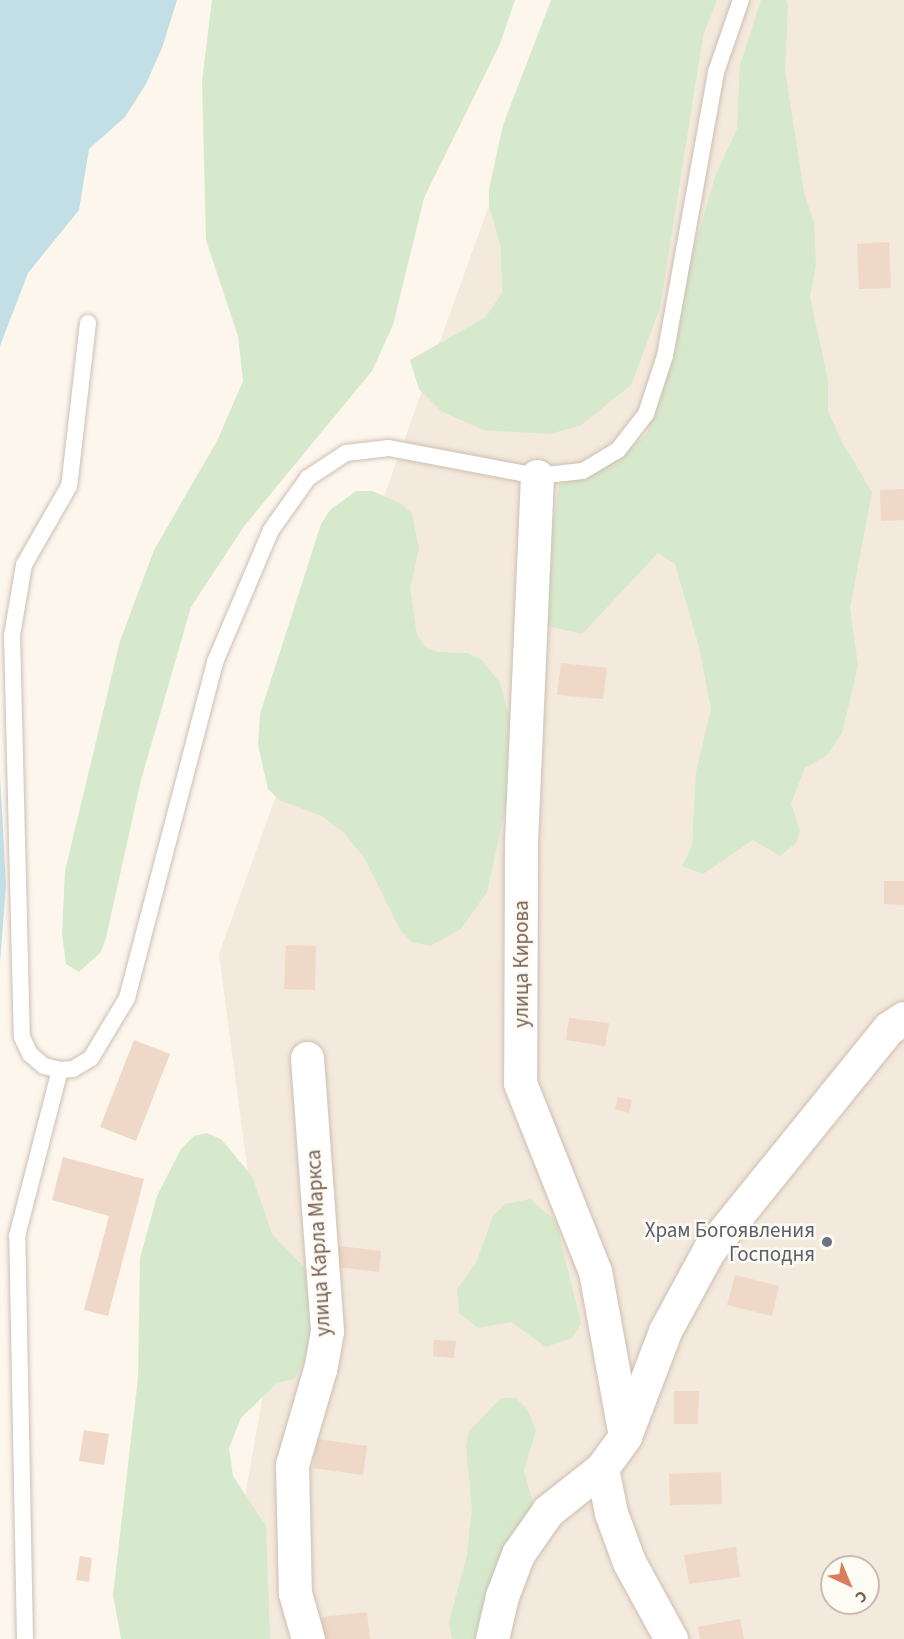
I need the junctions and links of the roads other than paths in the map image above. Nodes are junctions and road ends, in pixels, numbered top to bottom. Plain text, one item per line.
1 (741, 0) edge
2 (88, 323) dead end
3 (537, 476) junction
4 (904, 1018) edge
5 (307, 1058) dead end
6 (60, 1070) junction
7 (625, 1436) junction
8 (602, 1468) junction
9 (25, 1639) edge
10 (308, 1639) edge
11 (492, 1639) edge
12 (671, 1639) edge

1 - 3 lane
2 - 6 lane
3 - 6 lane
3 - 7 street, улица Кирова
4 - 7 street
5 - 10 street, улица Карла Маркса
6 - 9 lane
7 - 8 street
8 - 11 street
8 - 12 street

